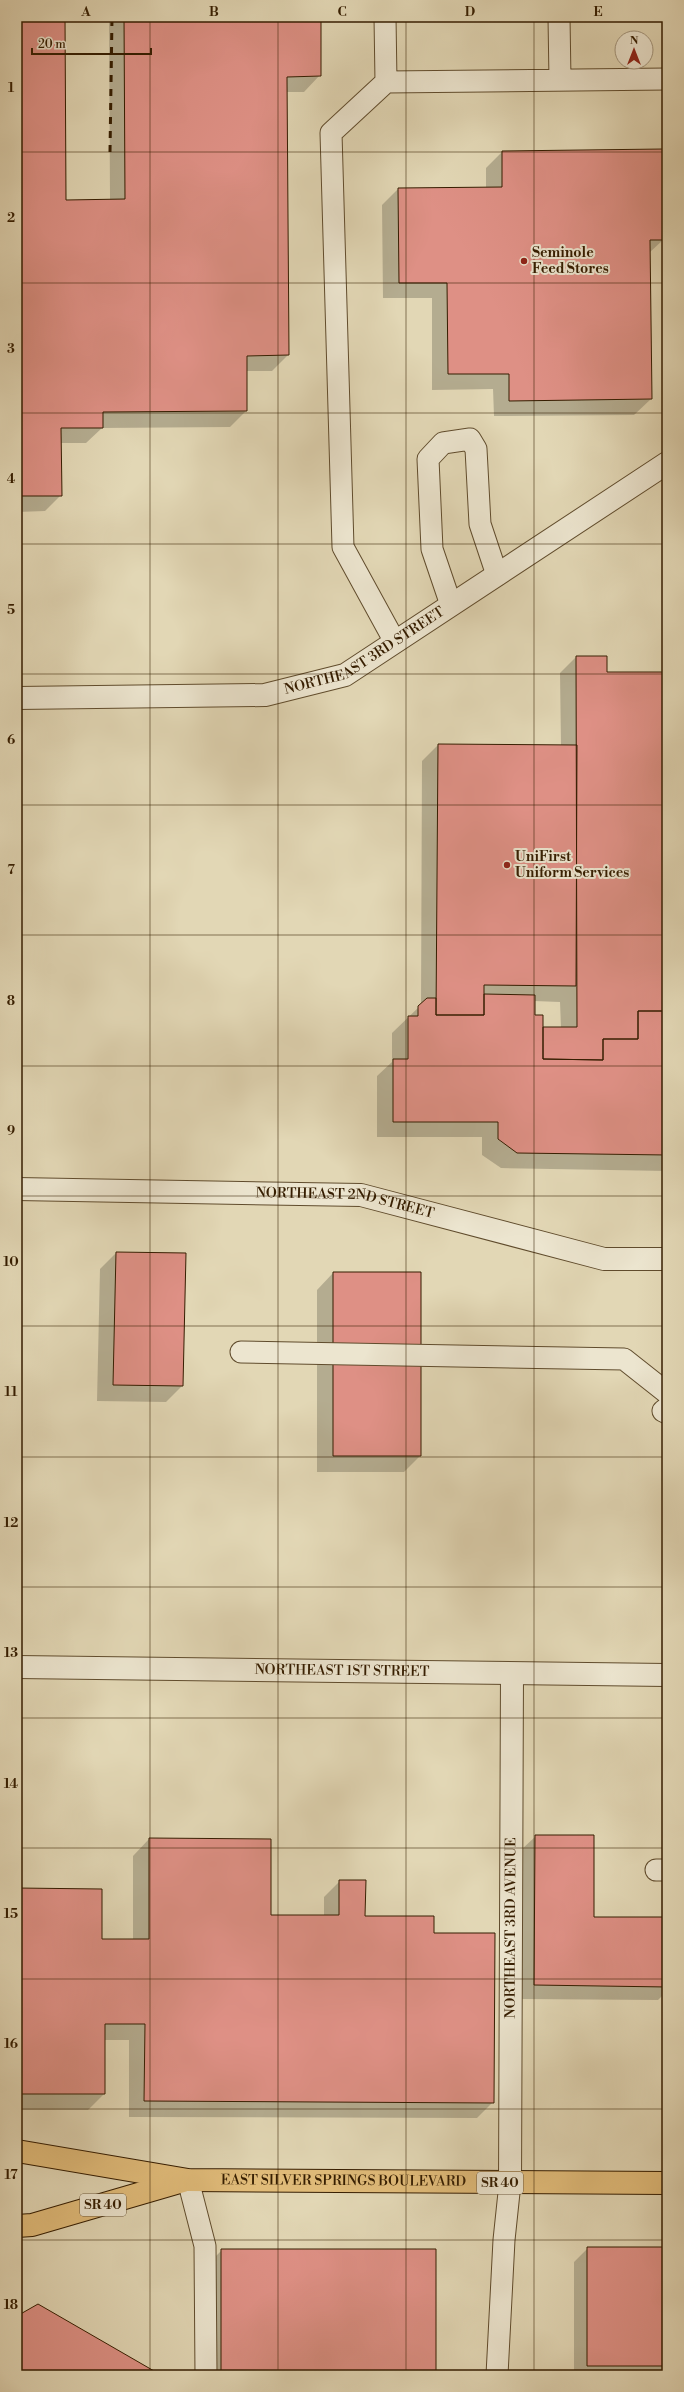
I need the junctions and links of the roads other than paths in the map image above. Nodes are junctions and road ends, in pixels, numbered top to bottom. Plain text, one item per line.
1 (385, 17) edge
2 (559, 17) edge
3 (667, 79) edge
4 (560, 80) junction
5 (386, 82) junction
6 (667, 463) edge
7 (497, 575) junction
8 (451, 605) junction
9 (395, 642) junction
10 (17, 698) edge
11 (17, 1189) edge
12 (667, 1259) edge
13 (241, 1352) dead end
14 (667, 1393) edge
15 (667, 1408) edge
16 (667, 1413) edge
17 (17, 1667) edge
18 (512, 1674) junction
19 (667, 1675) edge
20 (17, 2151) edge
21 (188, 2180) junction
22 (510, 2183) junction
23 (667, 2183) edge
24 (17, 2226) edge
25 (206, 2375) edge
26 (497, 2375) edge

1 - 5 lane
2 - 4 lane
3 - 4 lane
4 - 5 lane
5 - 9 lane
6 - 7 street, NORTHEAST 3RD STREET
7 - 8 street, NORTHEAST 3RD STREET
7 - 8 lane
8 - 9 street, NORTHEAST 3RD STREET
9 - 10 street, NORTHEAST 3RD STREET
11 - 12 street, NORTHEAST 2ND STREET
13 - 14 lane
15 - 16 lane
17 - 18 street, NORTHEAST 1ST STREET
18 - 19 street, NORTHEAST 1ST STREET
18 - 22 street, NORTHEAST 3RD AVENUE
20 - 21 main road, EAST SILVER SPRINGS BOULEVARD / SR 40
21 - 22 main road, EAST SILVER SPRINGS BOULEVARD / SR 40
21 - 24 main road, EAST SILVER SPRINGS BOULEVARD / SR 40
21 - 25 lane
22 - 23 main road, EAST SILVER SPRINGS BOULEVARD / SR 40
22 - 26 lane

